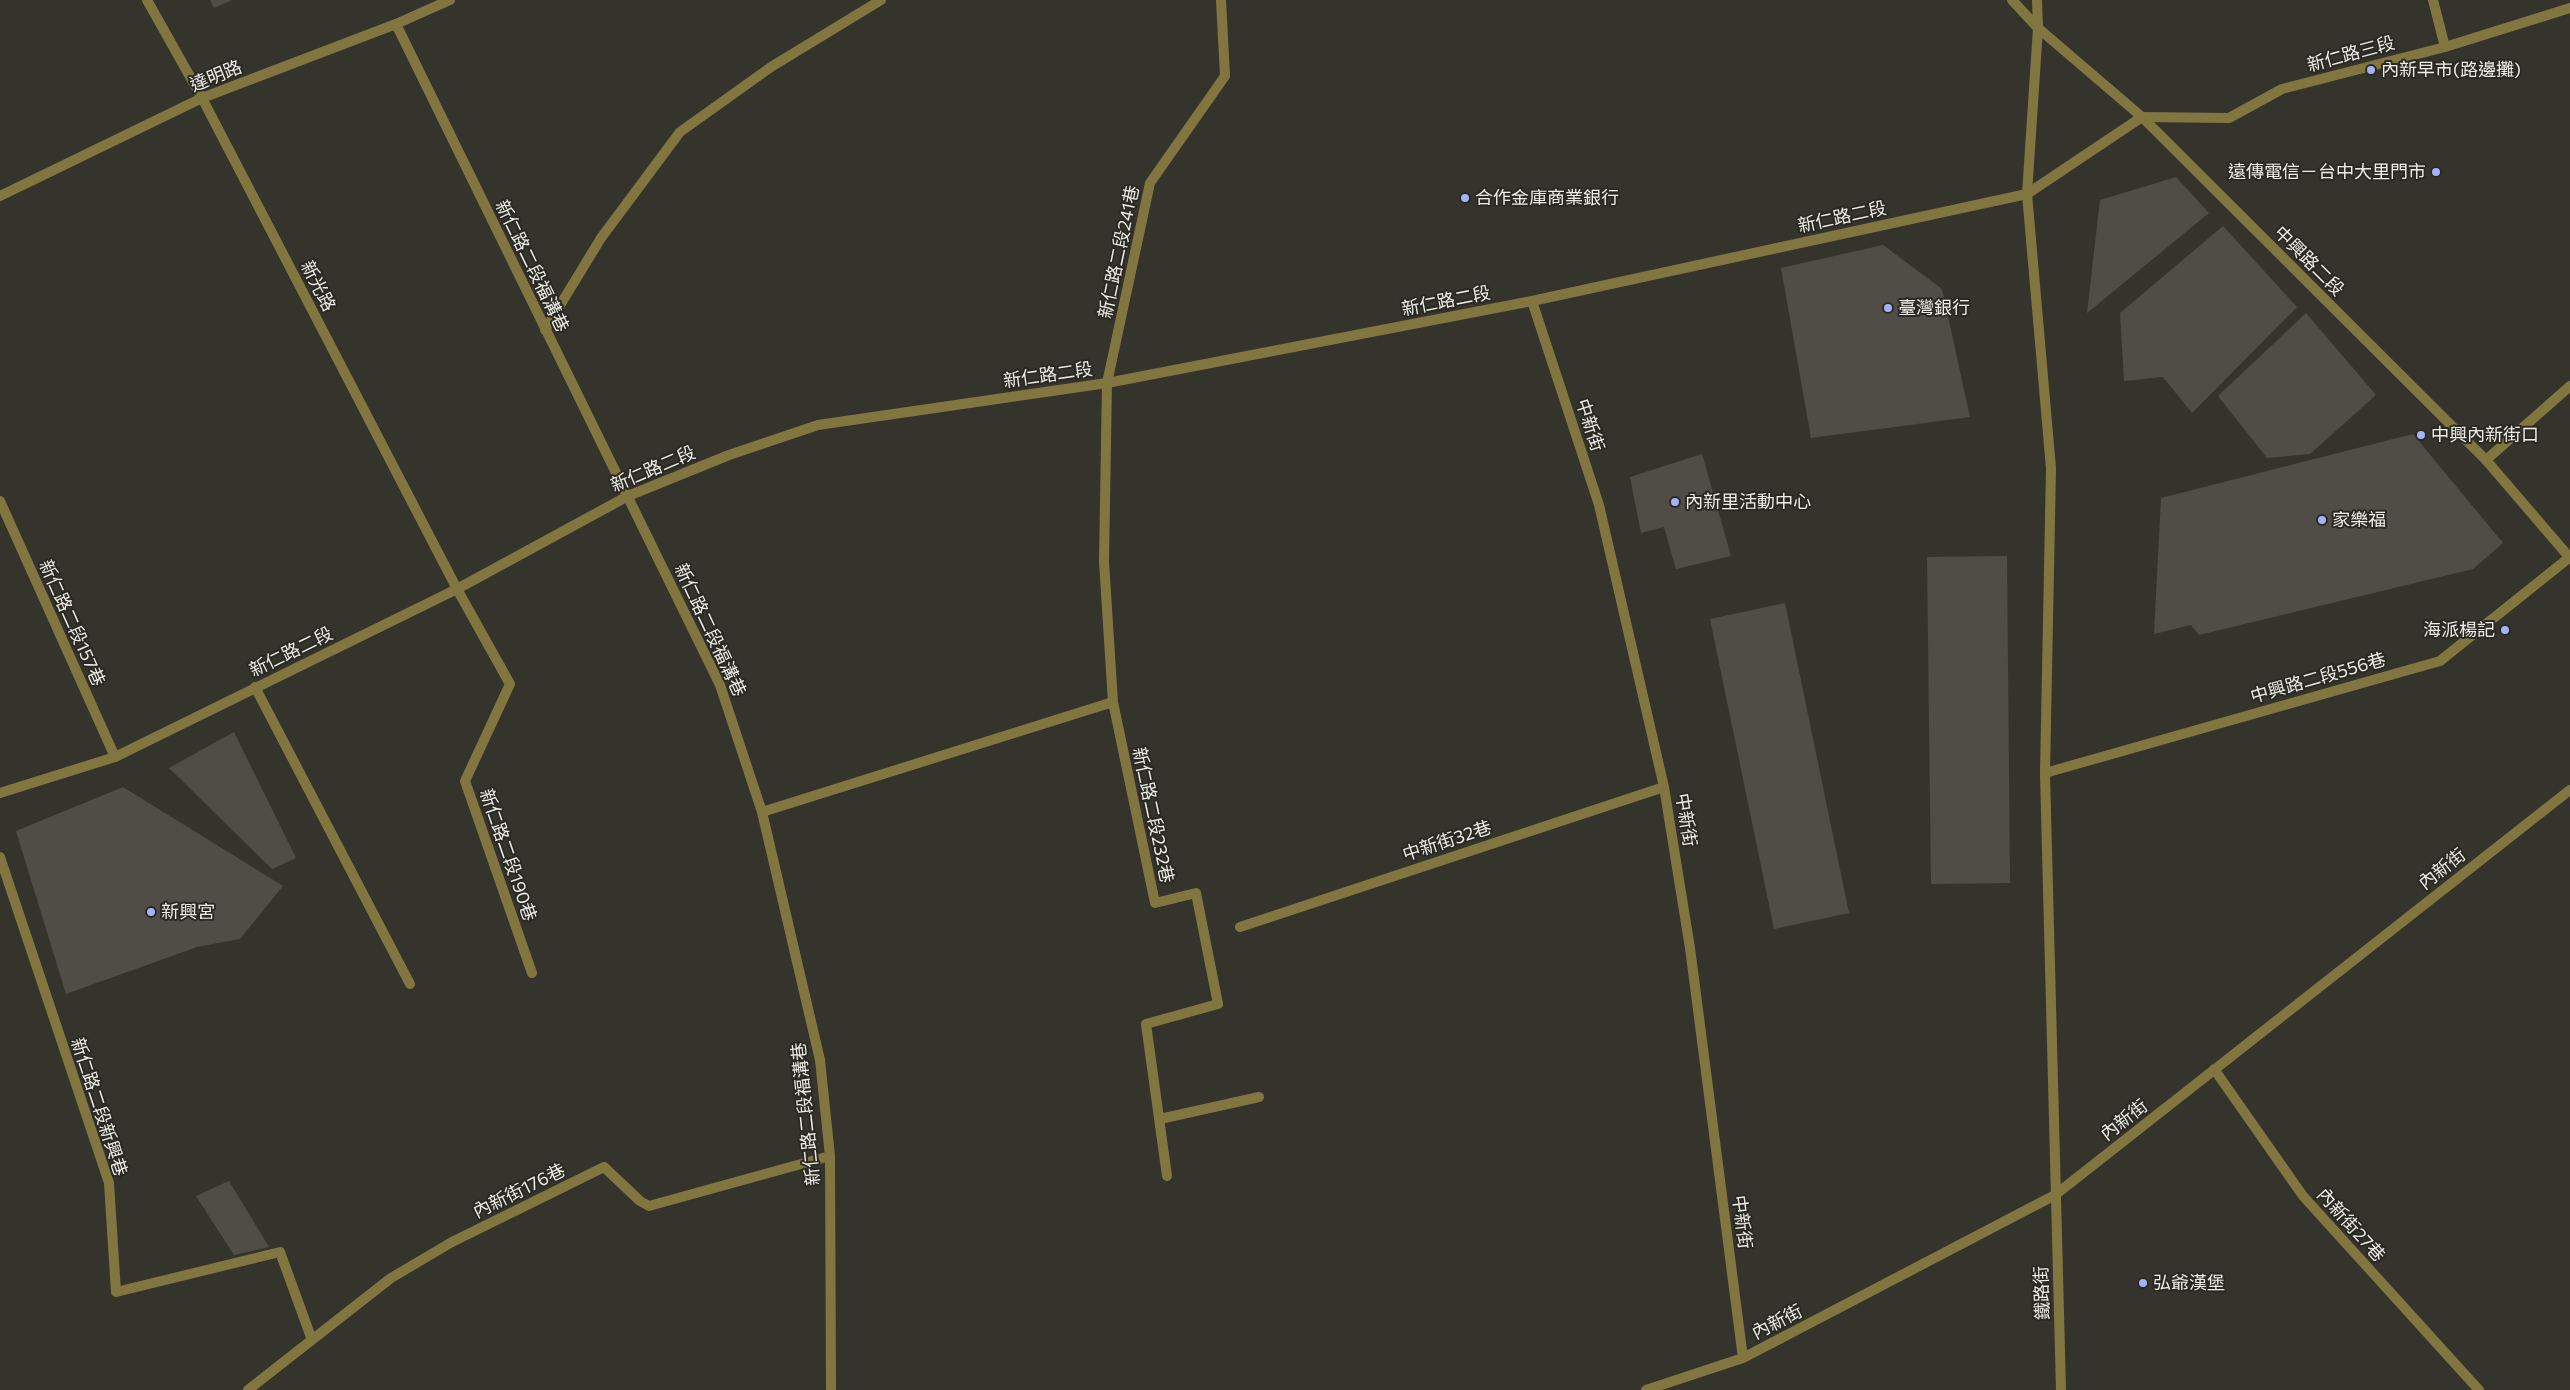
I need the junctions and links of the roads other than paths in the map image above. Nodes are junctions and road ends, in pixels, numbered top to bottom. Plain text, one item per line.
1 (147, 0) edge
2 (450, 0) edge
3 (881, 0) edge
4 (1221, 0) edge
5 (2012, 0) edge
6 (2037, 0) edge
7 (2433, 0) edge
8 (2570, 8) edge
9 (396, 24) junction
10 (2038, 28) junction
11 (2445, 46) junction
12 (202, 98) junction
13 (2142, 117) junction
14 (2027, 194) junction
15 (0, 196) edge
16 (1532, 301) junction
17 (544, 330) junction
18 (1107, 383) junction
19 (2570, 386) edge
20 (2486, 460) junction
21 (628, 496) junction
22 (0, 502) edge
23 (2570, 557) edge
24 (457, 589) junction
25 (255, 687) junction
26 (1113, 702) junction
27 (115, 757) junction
28 (2045, 773) junction
29 (1664, 787) junction
30 (2570, 790) edge
31 (0, 793) edge
32 (762, 812) junction
33 (0, 857) edge
34 (1240, 927) dead end
35 (532, 973) dead end
36 (410, 984) dead end
37 (2214, 1069) junction
38 (1260, 1098) dead end
39 (1160, 1119) junction
40 (830, 1156) junction
41 (1167, 1176) dead end
42 (2055, 1194) junction
43 (312, 1340) junction
44 (1743, 1358) junction
45 (248, 1390) edge
46 (831, 1390) edge
47 (1646, 1390) edge
48 (2061, 1390) edge
49 (2479, 1390) edge

1 - 12 street, 新光路
2 - 9 street, 達明路
3 - 17 street
4 - 18 street, 新仁路二段241巷
5 - 10 street, 中興路二段
6 - 10 street, 鐵路街
7 - 11 street
8 - 11 street, 新仁路三段
9 - 12 street, 達明路
9 - 17 street, 新仁路二段福溝巷
10 - 13 street, 中興路二段
10 - 14 street, 鐵路街
11 - 13 street, 新仁路三段
12 - 15 street, 達明路
12 - 24 street, 新光路
13 - 14 street, 新仁路二段
13 - 20 street, 中興路二段
14 - 16 street, 新仁路二段
14 - 28 street, 鐵路街
16 - 18 street, 新仁路二段
16 - 29 street, 中新街
17 - 21 street, 新仁路二段福溝巷
18 - 21 street, 新仁路二段
18 - 26 street, 新仁路二段232巷
19 - 20 street
20 - 23 street, 中興路二段
21 - 24 street, 新仁路二段
21 - 32 street, 新仁路二段福溝巷
22 - 27 street, 新仁路二段157巷
23 - 28 street, 中興路二段556巷
24 - 25 street, 新仁路二段
24 - 35 street, 新仁路二段190巷
25 - 27 street, 新仁路二段
25 - 36 street
26 - 32 street
26 - 39 street, 新仁路二段232巷
27 - 31 street, 新仁路二段
28 - 42 street, 鐵路街
29 - 34 street, 中新街32巷
29 - 44 street, 中新街
30 - 37 street, 內新街
32 - 40 street, 新仁路二段福溝巷
33 - 43 street, 新仁路二段新興巷
37 - 42 street, 內新街
37 - 49 street, 內新街27巷
38 - 39 street
39 - 41 street, 新仁路二段232巷
40 - 43 street, 內新街176巷
40 - 46 street, 新仁路二段福溝巷
42 - 44 street, 內新街
42 - 48 street, 鐵路街
43 - 45 street, 內新街176巷
44 - 47 street, 內新街

